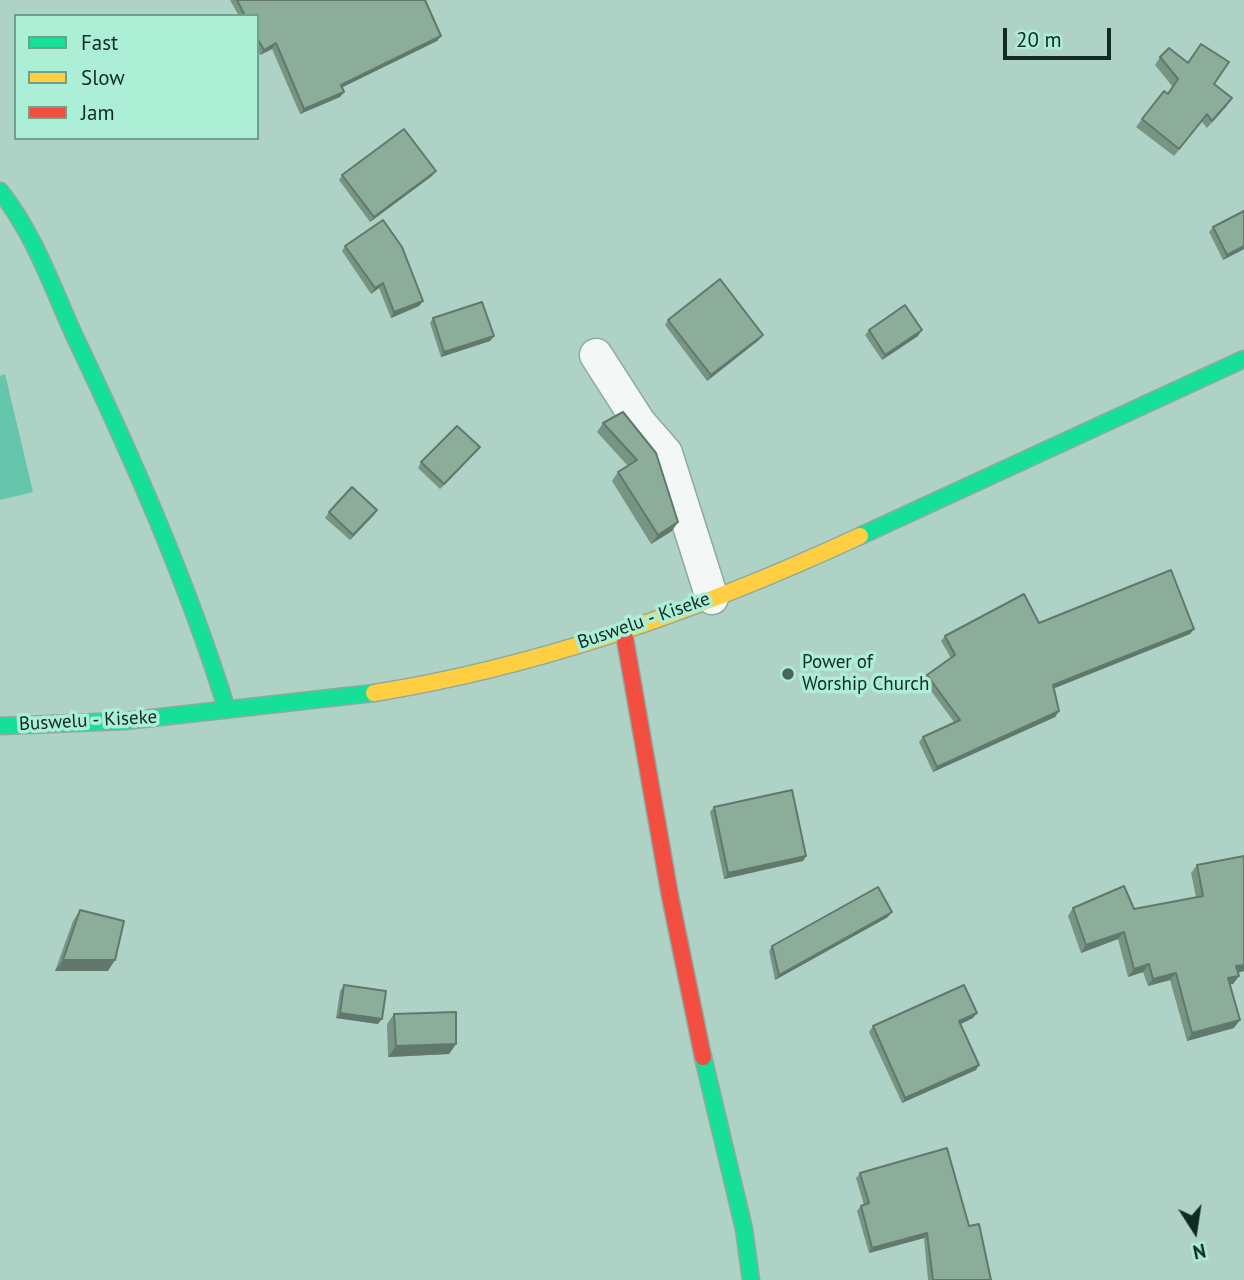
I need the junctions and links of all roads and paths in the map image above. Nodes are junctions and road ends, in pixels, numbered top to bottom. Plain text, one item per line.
1 (0, 191) edge
2 (596, 355) dead end
3 (1244, 359) edge
4 (712, 598) junction
5 (624, 633) junction
6 (227, 710) junction
7 (0, 726) edge
8 (751, 1280) edge

1 - 6 main road
2 - 4 street
3 - 4 main road, Buswelu - Kiseke
4 - 5 main road, Buswelu - Kiseke
5 - 6 main road, Buswelu - Kiseke
5 - 8 main road
6 - 7 main road, Buswelu - Kiseke

